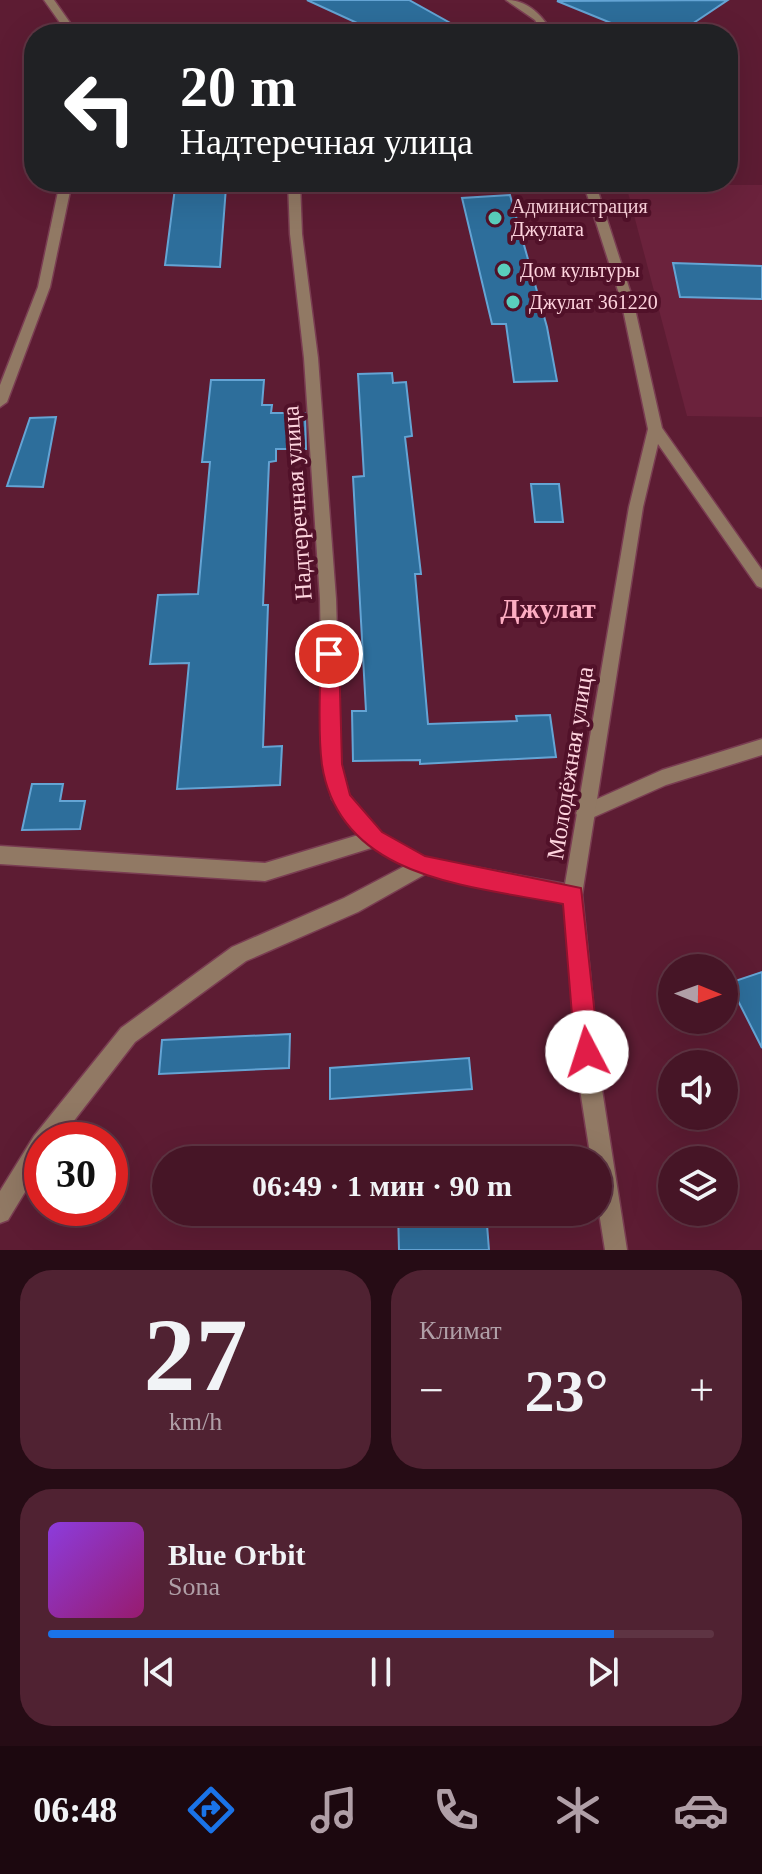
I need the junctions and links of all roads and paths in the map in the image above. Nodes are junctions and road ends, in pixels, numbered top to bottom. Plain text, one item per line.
1 (49, 0) edge
2 (511, 0) edge
3 (66, 24) edge
4 (542, 24) edge
5 (64, 192) edge
6 (294, 192) edge
7 (592, 192) edge
8 (0, 402) edge
9 (655, 429) junction
10 (762, 582) edge
11 (762, 747) edge
12 (585, 813) junction
13 (375, 839) junction
14 (0, 855) edge
15 (422, 866) junction
16 (573, 895) junction
17 (60, 1122) edge
18 (24, 1174) edge
19 (0, 1212) edge
20 (616, 1250) edge

1 - 3 street
2 - 4 street
5 - 8 street
6 - 13 street, Надтеречная улица
7 - 9 street
9 - 10 street
9 - 12 street, Молодёжная улица
11 - 12 street
12 - 16 street, Молодёжная улица
13 - 14 street
13 - 15 street, Надтеречная улица
15 - 16 street, Надтеречная улица
15 - 17 street
16 - 20 street, Молодёжная улица
18 - 19 street

